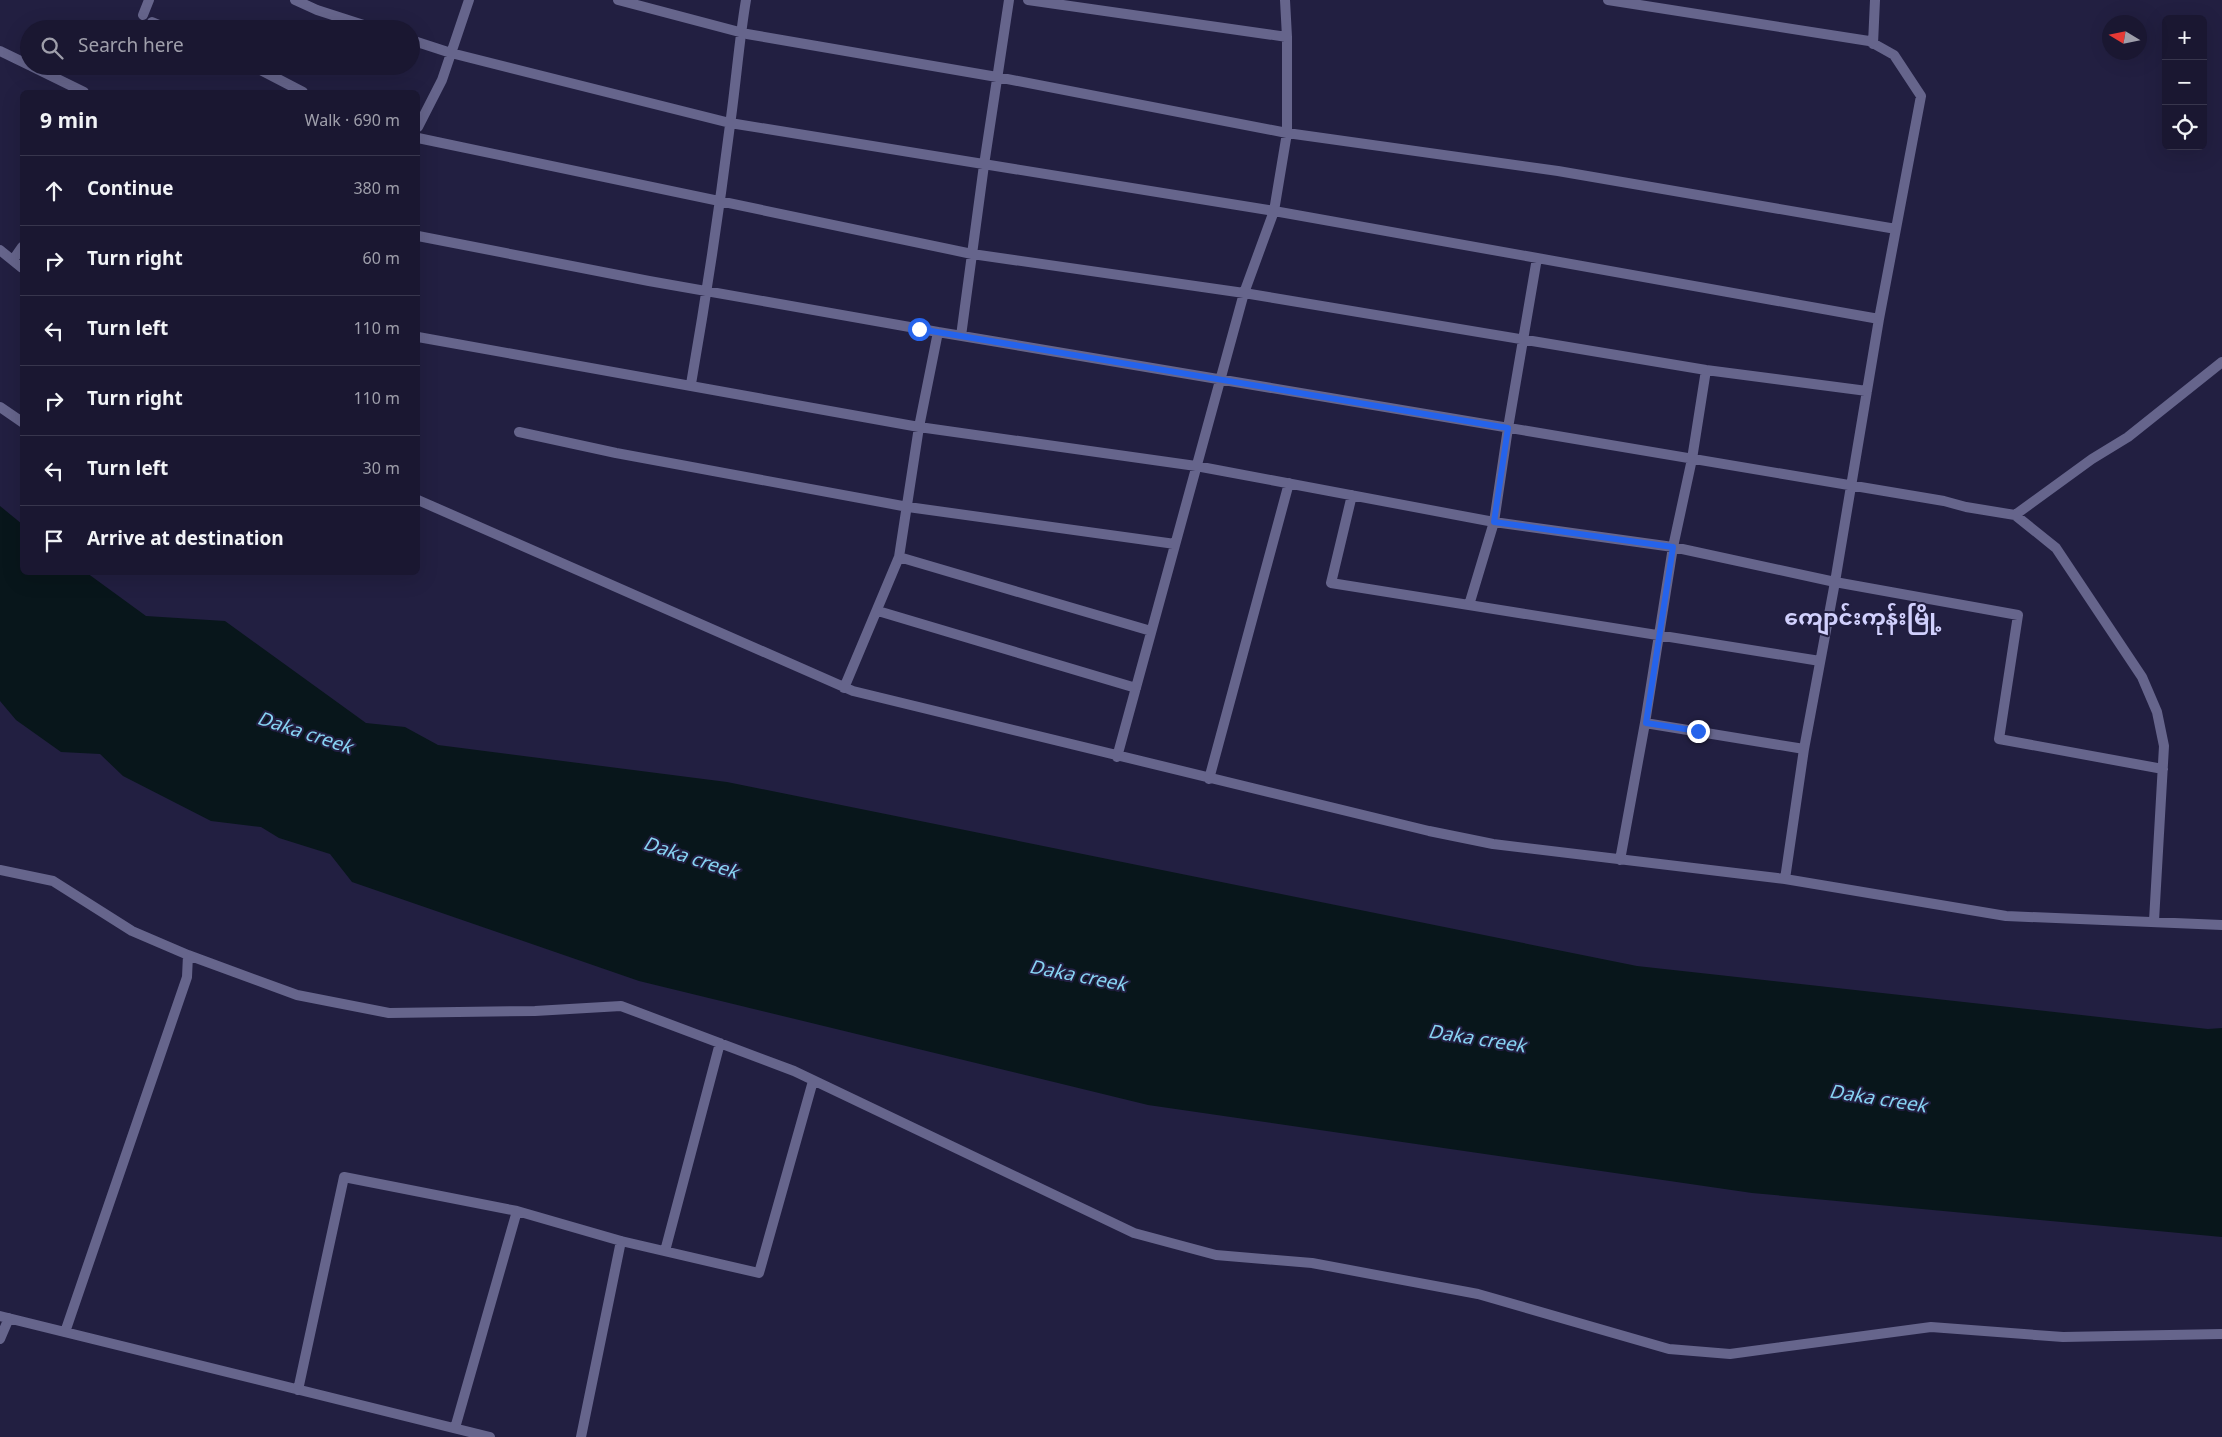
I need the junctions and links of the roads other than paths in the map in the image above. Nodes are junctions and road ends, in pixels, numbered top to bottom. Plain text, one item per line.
1 (149, 0) edge
2 (295, 0) edge
3 (470, 0) edge
4 (618, 0) edge
5 (746, 0) edge
6 (1010, 0) edge
7 (1028, 0) edge
8 (1284, 0) edge
9 (1608, 0) edge
10 (1875, 0) edge
11 (143, 15) dead end
12 (348, 20) edge
13 (740, 32) junction
14 (1287, 37) junction
15 (420, 43) edge
16 (1873, 44) junction
17 (0, 51) edge
18 (451, 53) junction
19 (20, 61) edge
20 (49, 75) edge
21 (270, 75) edge
22 (997, 77) junction
23 (80, 90) edge
24 (299, 90) edge
25 (420, 123) edge
26 (730, 123) junction
27 (1287, 133) junction
28 (420, 138) edge
29 (984, 166) junction
30 (720, 201) junction
31 (1274, 211) junction
32 (1896, 229) junction
33 (420, 236) edge
34 (0, 250) edge
35 (20, 250) edge
36 (972, 254) junction
37 (1537, 258) junction
38 (13, 260) junction
39 (20, 266) edge
40 (708, 291) junction
41 (1244, 294) junction
42 (1879, 319) junction
43 (938, 332) junction
44 (961, 336) junction
45 (420, 337) edge
46 (1523, 339) junction
47 (2222, 362) edge
48 (1706, 370) junction
49 (1220, 379) junction
50 (692, 384) junction
51 (1867, 391) junction
52 (0, 408) edge
53 (20, 421) edge
54 (919, 427) junction
55 (1508, 428) junction
56 (519, 432) dead end
57 (1692, 459) junction
58 (1196, 466) junction
59 (1289, 483) junction
60 (1851, 486) junction
61 (1352, 495) junction
62 (420, 501) edge
63 (908, 507) junction
64 (2015, 515) junction
65 (1494, 522) junction
66 (1175, 544) junction
67 (1673, 547) junction
68 (899, 557) junction
69 (1835, 582) junction
70 (1468, 605) junction
71 (878, 610) junction
72 (1152, 631) junction
73 (1659, 636) junction
74 (1820, 661) junction
75 (844, 688) junction
76 (1136, 688) junction
77 (1646, 723) junction
78 (1804, 749) junction
79 (1117, 757) junction
80 (2163, 769) junction
81 (1209, 779) junction
82 (1620, 860) junction
83 (0, 870) edge
84 (1785, 879) junction
85 (2154, 921) junction
86 (2222, 925) edge
87 (188, 956) junction
88 (720, 1044) junction
89 (813, 1081) junction
90 (517, 1211) junction
91 (621, 1241) junction
92 (665, 1251) junction
93 (4, 1317) edge
94 (65, 1332) junction
95 (2222, 1334) edge
96 (0, 1340) edge
97 (298, 1390) junction
98 (455, 1428) junction
99 (490, 1437) edge
100 (581, 1437) edge

1 - 11 street
2 - 12 street
3 - 18 street
4 - 13 street
5 - 13 street
6 - 22 street
7 - 14 street
8 - 14 street
9 - 16 street
10 - 16 street
13 - 22 street
13 - 26 street
14 - 27 street
15 - 18 street
16 - 32 street
17 - 19 street
18 - 25 street
18 - 26 street
20 - 23 street
21 - 24 street
22 - 27 street
22 - 29 street
26 - 29 street
26 - 30 street
27 - 31 street
27 - 32 street
28 - 30 street
29 - 31 street
29 - 36 street
30 - 36 street
30 - 40 street
31 - 37 street
31 - 41 street
32 - 42 street
33 - 40 street
34 - 38 street
35 - 38 street
36 - 41 street
36 - 44 street
37 - 42 street
37 - 46 street
38 - 39 street
40 - 43 street
40 - 50 street
41 - 46 street
41 - 49 street
42 - 51 street
43 - 44 street
43 - 54 street
44 - 49 street
45 - 50 street
46 - 48 street
46 - 55 street
47 - 64 street
48 - 51 street
48 - 57 street
49 - 55 street
49 - 58 street
50 - 54 street
51 - 60 street
52 - 53 street
54 - 58 street
54 - 63 street
55 - 57 street
55 - 65 street
56 - 63 street
57 - 60 street
57 - 67 street
58 - 59 street
58 - 66 street
59 - 61 street
59 - 81 street
60 - 64 street
60 - 69 street
61 - 65 street
61 - 70 street
62 - 75 street
63 - 66 street
63 - 68 street
64 - 80 street
65 - 67 street
65 - 70 street
66 - 72 street
67 - 69 street
67 - 73 street
68 - 71 street
68 - 72 street
69 - 74 street
69 - 80 street
70 - 73 street
71 - 75 street
71 - 76 street
72 - 76 street
73 - 74 street
73 - 77 street
74 - 78 street
75 - 79 street
76 - 79 street
77 - 78 street
77 - 82 street
78 - 84 street
79 - 81 street
80 - 85 street
81 - 82 street
82 - 84 street
83 - 87 street
84 - 85 street
85 - 86 street
87 - 88 street
87 - 94 street
88 - 89 street
88 - 92 street
89 - 92 street
89 - 95 street
90 - 91 street
90 - 97 street
90 - 98 street
91 - 92 street
91 - 100 street
93 - 94 street
93 - 96 street
94 - 97 street
97 - 98 street
98 - 99 street

